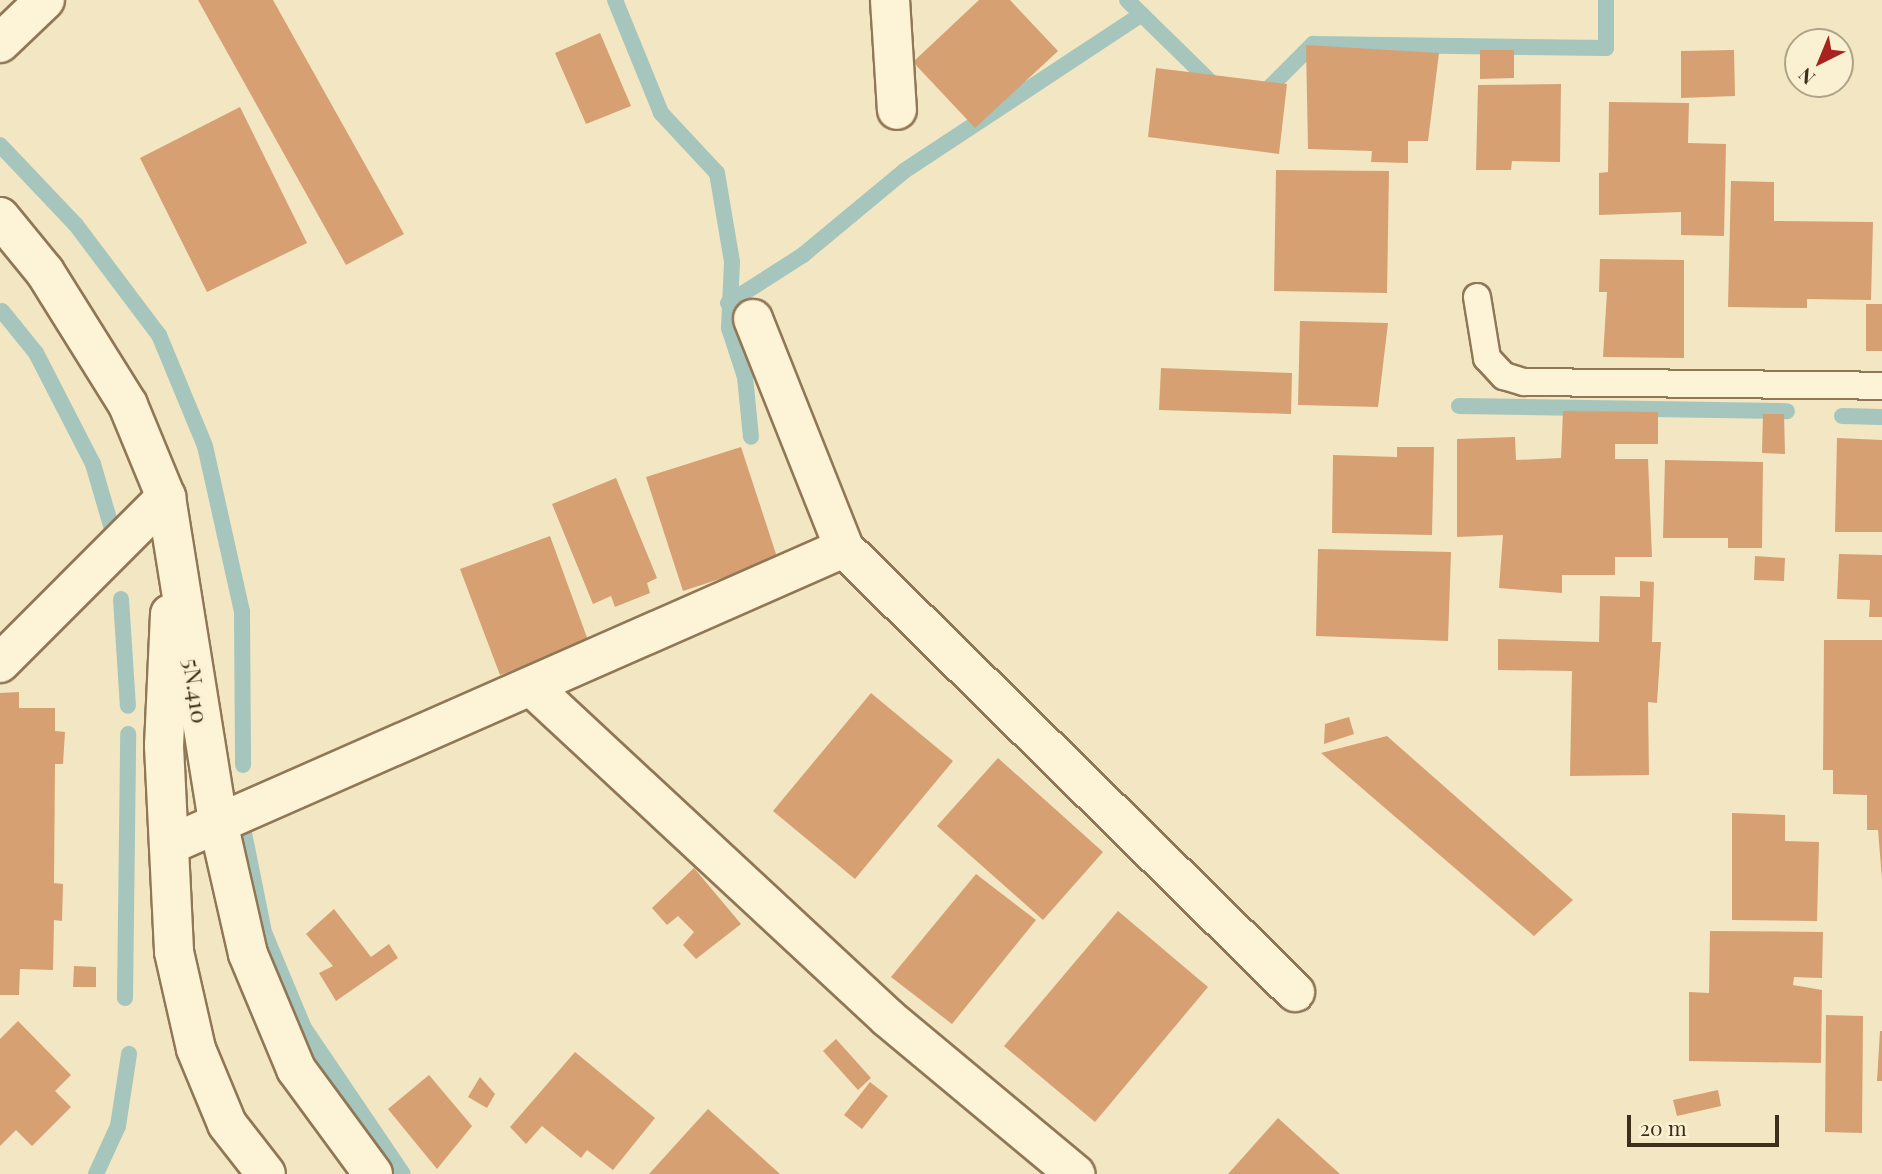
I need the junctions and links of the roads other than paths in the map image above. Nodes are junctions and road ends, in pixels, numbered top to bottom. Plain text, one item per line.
1 (45, 0) edge
2 (890, 0) edge
3 (0, 43) edge
4 (897, 110) dead end
5 (0, 217) edge
6 (1477, 297) dead end
7 (753, 319) dead end
8 (1882, 386) edge
9 (166, 497) junction
10 (176, 546) junction
11 (844, 548) junction
12 (0, 663) edge
13 (534, 689) junction
14 (218, 822) junction
15 (169, 845) junction
16 (1295, 992) dead end
17 (266, 1174) edge
18 (373, 1174) edge
19 (1075, 1174) edge

1 - 3 street
2 - 4 street
5 - 9 street, 5N.410
6 - 8 lane
7 - 11 street
9 - 10 street, 5N.410
9 - 12 street
10 - 14 street, 5N.410
10 - 15 street
11 - 13 street
11 - 16 street
13 - 14 street
13 - 19 street
14 - 15 street
14 - 18 street, 5N.410
15 - 17 street

